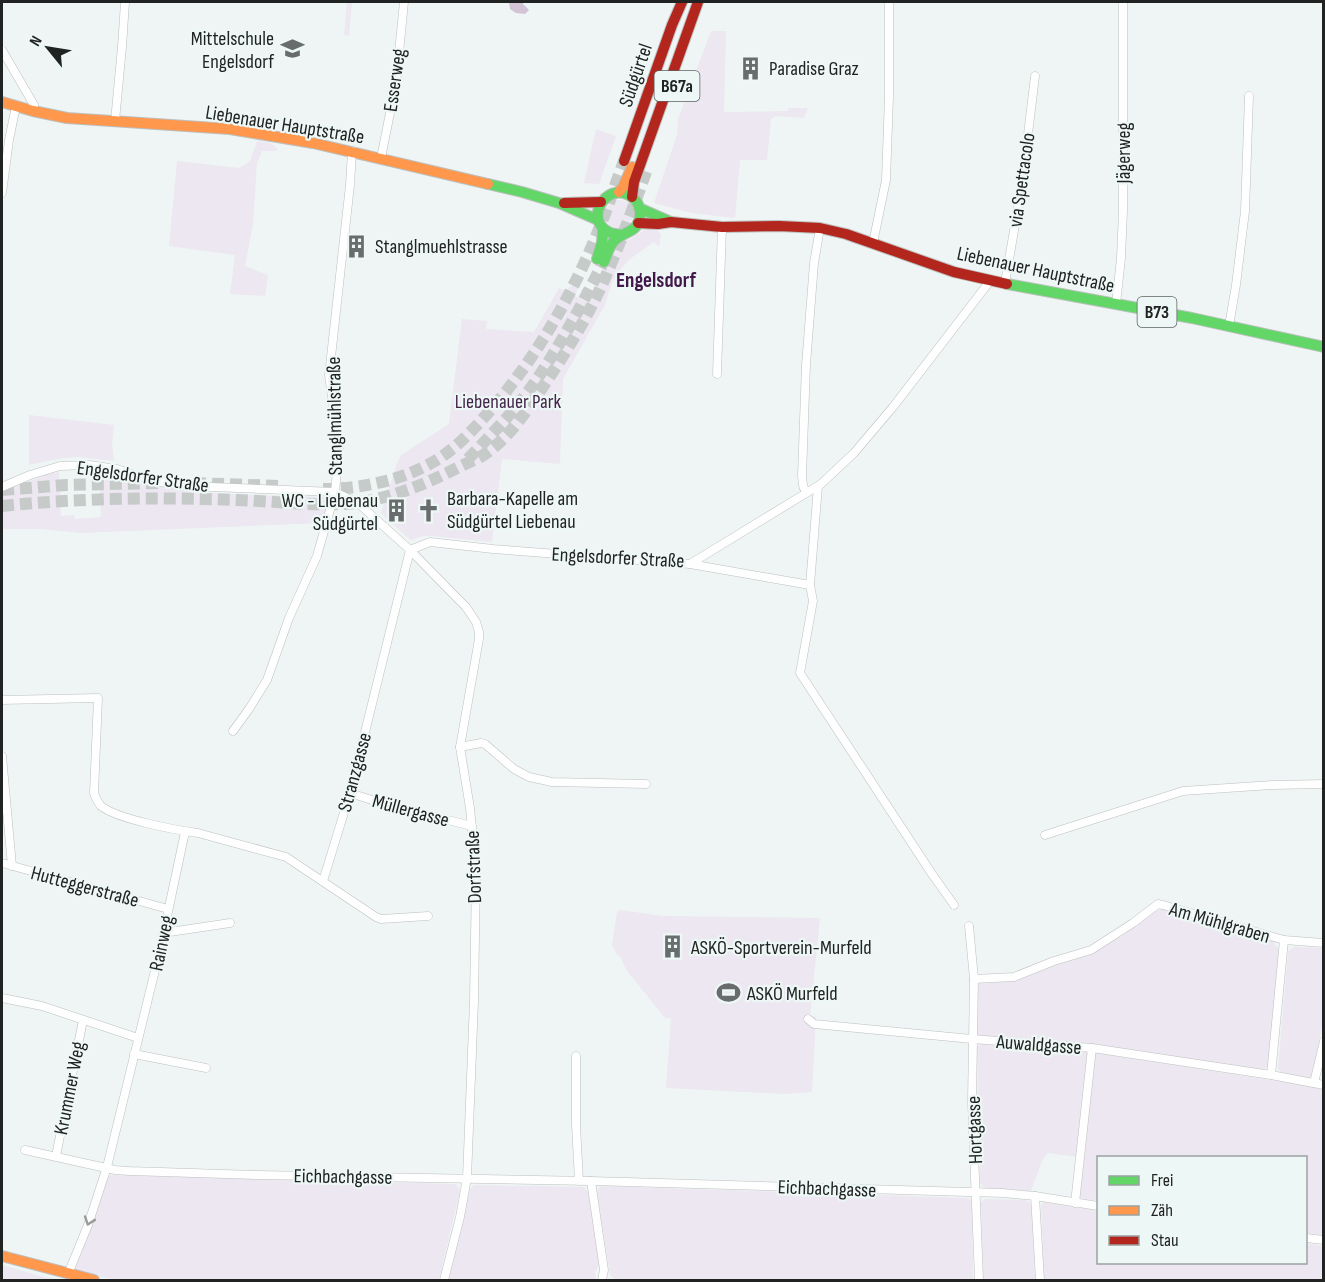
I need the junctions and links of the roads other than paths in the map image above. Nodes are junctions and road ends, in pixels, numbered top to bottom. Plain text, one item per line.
1 (125, 2) edge
2 (404, 2) edge
3 (682, 2) edge
4 (689, 2) edge
5 (698, 2) edge
6 (704, 2) edge
7 (889, 2) edge
8 (1123, 2) edge
9 (2, 50) edge
10 (1035, 76) dead end
11 (1249, 96) dead end
12 (2, 102) edge
13 (16, 106) junction
14 (33, 111) junction
15 (115, 122) junction
16 (352, 151) junction
17 (381, 158) junction
18 (624, 161) tunnel mouth
19 (647, 169) tunnel mouth
20 (619, 192) junction
21 (2, 193) edge
22 (632, 197) junction
23 (601, 202) junction
24 (560, 203) junction
25 (639, 208) junction
26 (670, 222) junction
27 (638, 223) junction
28 (601, 224) junction
29 (722, 227) junction
30 (818, 234) junction
31 (621, 235) junction
32 (873, 243) junction
33 (990, 280) junction
34 (1005, 283) junction
35 (1116, 304) junction
36 (1229, 326) junction
37 (1323, 347) edge
38 (717, 374) dead end
39 (818, 486) junction
40 (2, 487) edge
41 (335, 492) junction
42 (807, 492) junction
43 (358, 502) joint
44 (410, 550) junction
45 (690, 564) junction
46 (810, 585) junction
47 (2, 700) edge
48 (233, 731) dead end
49 (460, 747) junction
50 (2, 756) edge
51 (646, 784) dead end
52 (1323, 784) edge
53 (350, 793) junction
54 (472, 826) junction
55 (185, 831) junction
56 (1045, 835) dead end
57 (2, 863) edge
58 (12, 866) junction
59 (323, 880) junction
60 (954, 905) dead end
61 (168, 909) junction
62 (428, 916) dead end
63 (230, 924) dead end
64 (969, 926) dead end
65 (163, 933) junction
66 (1284, 940) junction
67 (1323, 943) edge
68 (974, 979) junction
69 (2, 998) edge
70 (808, 1019) dead end
71 (83, 1020) junction
72 (138, 1038) junction
73 (972, 1039) junction
74 (1323, 1041) edge
75 (1092, 1048) junction
76 (134, 1054) junction
77 (576, 1056) dead end
78 (206, 1068) dead end
79 (1271, 1076) junction
80 (1314, 1083) junction
81 (1323, 1085) edge
82 (25, 1150) dead end
83 (56, 1156) junction
84 (106, 1167) junction
85 (467, 1178) junction
86 (579, 1181) junction
87 (591, 1181) junction
88 (976, 1193) junction
89 (1035, 1196) junction
90 (1075, 1203) junction
91 (1097, 1206) edge
92 (1307, 1238) edge
93 (1323, 1240) edge
94 (2, 1256) edge
95 (68, 1274) junction
96 (94, 1281) edge
97 (444, 1281) edge
98 (602, 1281) edge
99 (980, 1281) edge
100 (1040, 1281) edge

1 - 15 street
2 - 17 street, Esserweg
3 - 18 main road, Südgürtel / B67a
4 - 20 main road
5 - 22 main road
6 - 19 main road, B67a
7 - 32 street
8 - 35 street, Jägerweg
9 - 14 street
10 - 34 street, via Spettacolo
11 - 36 street
12 - 13 main road, Liebenauer Hauptstraße
13 - 14 main road, Liebenauer Hauptstraße
13 - 21 street
14 - 15 main road, Liebenauer Hauptstraße
15 - 16 main road, Liebenauer Hauptstraße
16 - 17 main road, Liebenauer Hauptstraße
16 - 41 street, Stanglmühlstraße
17 - 24 main road, Liebenauer Hauptstraße
20 - 22 main road
20 - 23 main road
22 - 25 main road
23 - 24 main road, Liebenauer Hauptstraße
23 - 28 main road
24 - 28 main road, Liebenauer Hauptstraße
25 - 26 main road, Liebenauer Hauptstraße / B73
25 - 27 main road
26 - 27 main road, Liebenauer Hauptstraße / B73
26 - 29 main road, Liebenauer Hauptstraße / B73
27 - 31 main road
28 - 31 main road
28 - 31 main road
29 - 30 main road, Liebenauer Hauptstraße / B73
29 - 38 street
30 - 32 main road, Liebenauer Hauptstraße / B73
30 - 42 street
32 - 33 main road, Liebenauer Hauptstraße / B73
33 - 34 main road, Liebenauer Hauptstraße / B73
33 - 39 street, Engelsdorfer Straße
34 - 35 main road, Liebenauer Hauptstraße / B73
35 - 36 main road, Liebenauer Hauptstraße / B73
36 - 37 main road, Liebenauer Hauptstraße / B73
39 - 42 street, Engelsdorfer Straße
39 - 46 street
40 - 41 street, Engelsdorfer Straße
41 - 43 street, Engelsdorfer Straße
41 - 48 street, Stanglmühlstraße
42 - 45 street, Engelsdorfer Straße
43 - 44 street, Dorfstraße
44 - 45 street, Engelsdorfer Straße
44 - 49 street, Dorfstraße
44 - 53 street, Stranzgasse
45 - 46 street
46 - 60 street
47 - 55 street
49 - 51 street
49 - 54 street, Dorfstraße
50 - 58 street
52 - 56 street
53 - 54 street, Müllergasse
53 - 59 street, Stranzgasse
54 - 85 street, Dorfstraße
55 - 59 street
55 - 61 street, Rainweg
57 - 58 street, Hutteggerstraße
58 - 61 street, Hutteggerstraße
59 - 62 street
61 - 65 street, Rainweg
63 - 65 street
64 - 68 street
65 - 72 street, Rainweg
66 - 67 street, Am Mühlgraben
66 - 68 street, Am Mühlgraben
66 - 79 street
68 - 73 street, Hortgasse
69 - 71 street, Krummer Weg
70 - 73 street, Auwaldgasse
71 - 72 street, Krummer Weg
71 - 83 street, Krummer Weg
72 - 76 street, Rainweg
73 - 75 street, Auwaldgasse
73 - 88 street, Hortgasse
74 - 80 street
75 - 79 street, Auwaldgasse
75 - 90 street
76 - 78 street
76 - 84 street, Rainweg
77 - 86 street
79 - 80 street, Auwaldgasse
80 - 81 street, Auwaldgasse
82 - 83 street
83 - 84 street
84 - 85 street, Eichbachgasse
84 -> 95 street, Rainweg
85 - 86 street, Eichbachgasse
85 - 97 street, Dorfstraße
86 - 87 street, Eichbachgasse
87 - 88 street, Eichbachgasse
87 - 98 street
88 - 89 street, Eichbachgasse
88 - 99 street, Hortgasse
89 - 90 street, Eichbachgasse
89 - 100 street
90 - 91 street, Eichbachgasse
92 - 93 street
94 - 95 main road
95 - 96 main road

